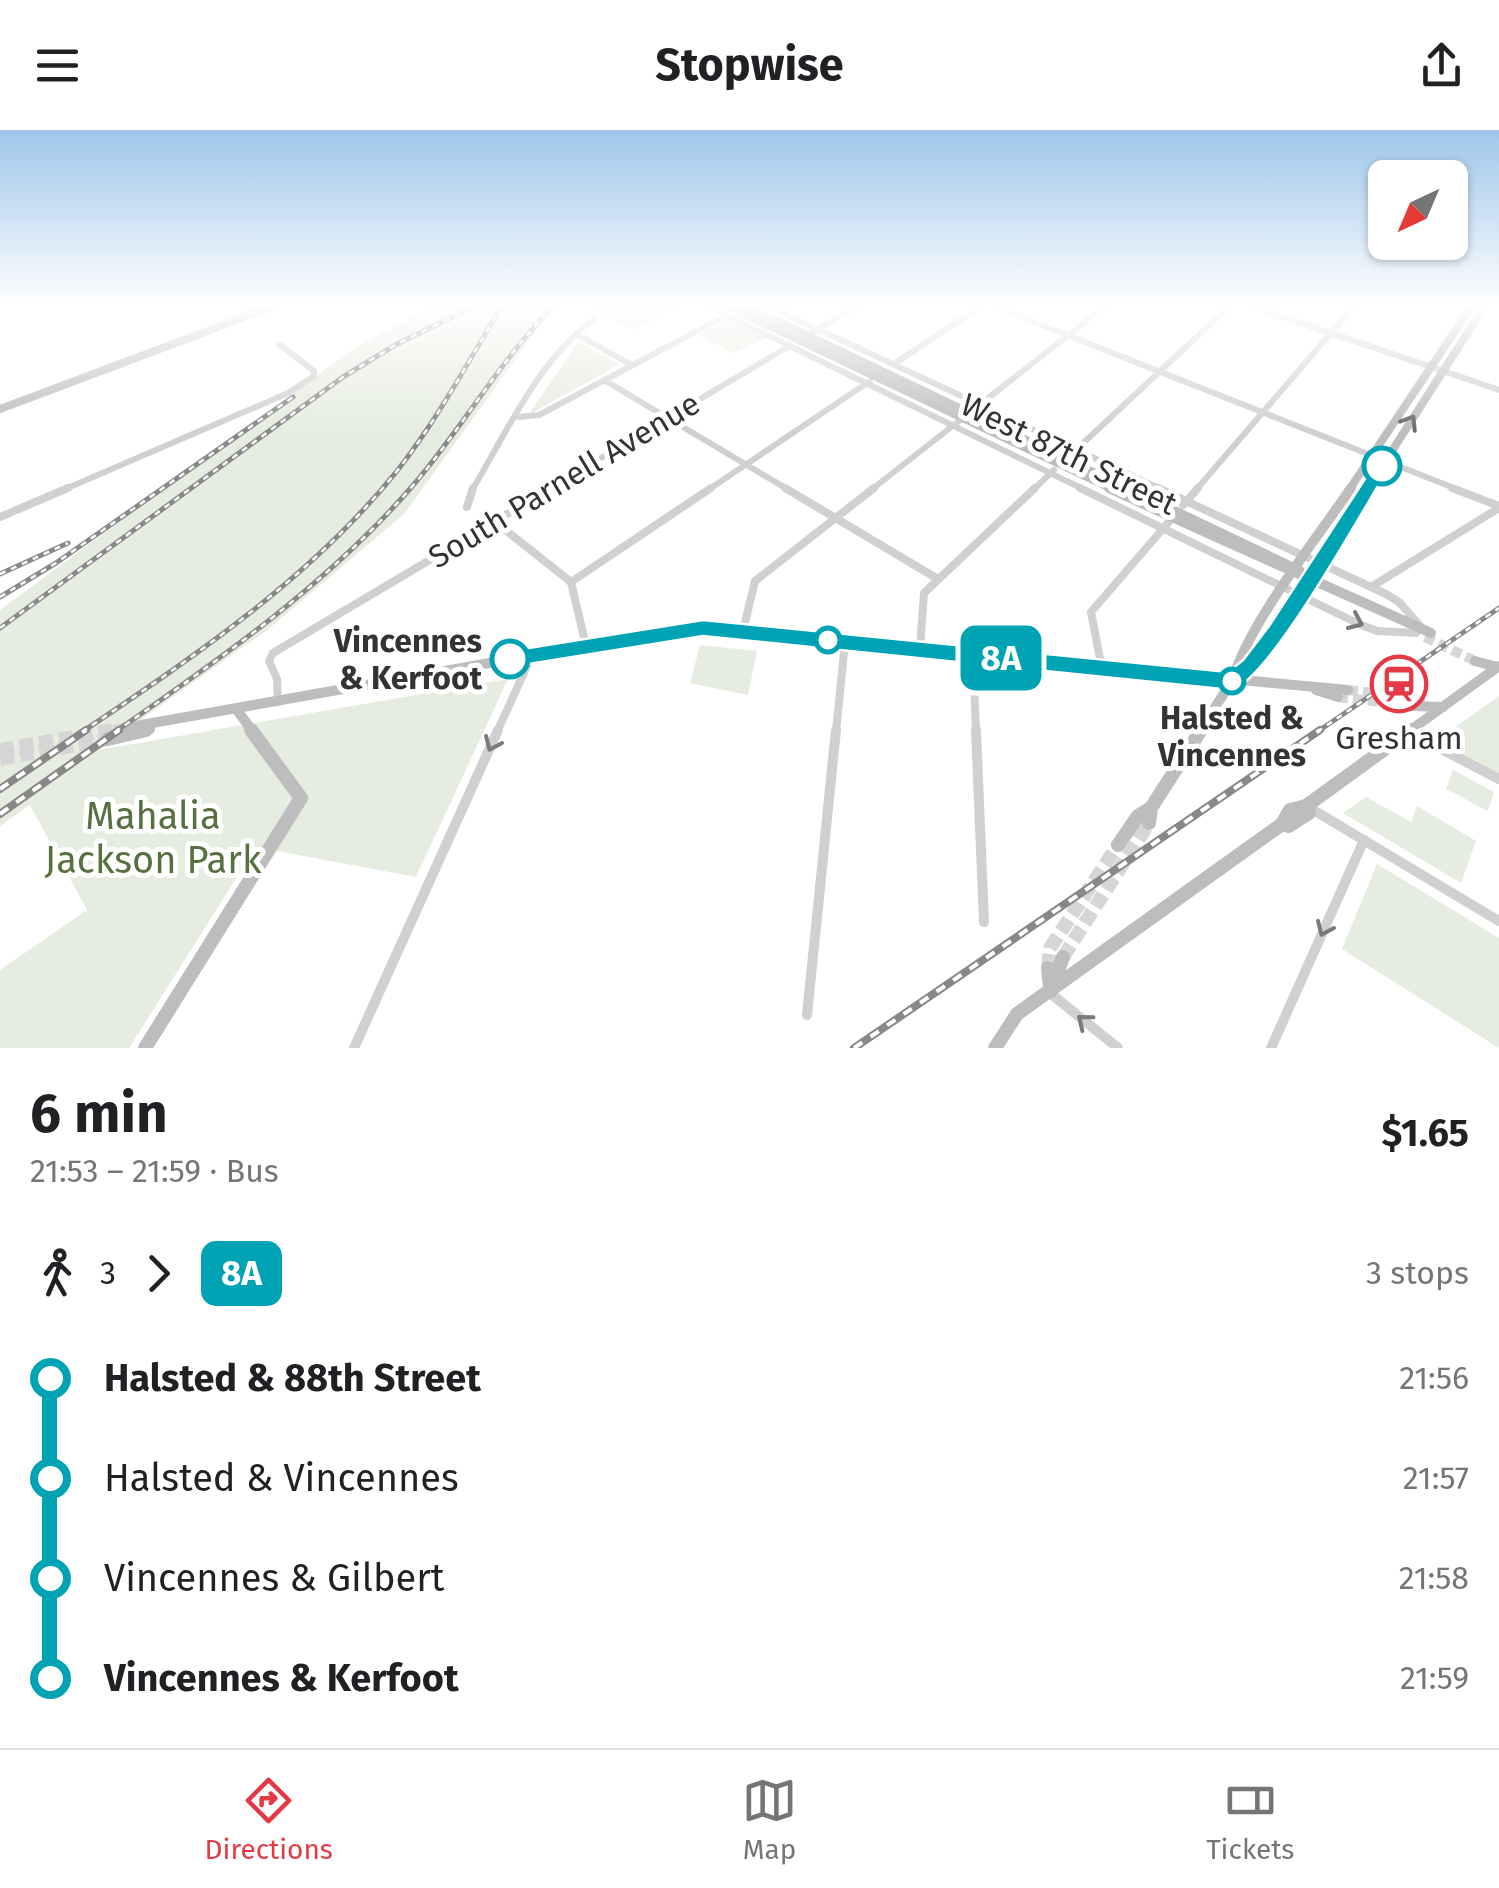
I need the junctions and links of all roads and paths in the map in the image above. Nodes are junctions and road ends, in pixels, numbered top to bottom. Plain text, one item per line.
1 (163, 347) edge
2 (283, 347) edge
3 (567, 347) edge
4 (599, 347) edge
5 (662, 347) edge
6 (789, 347) edge
7 (792, 347) edge
8 (815, 347) edge
9 (831, 347) edge
10 (856, 347) edge
11 (920, 347) edge
12 (1053, 347) edge
13 (1098, 347) edge
14 (1186, 347) edge
15 (1319, 347) edge
16 (1372, 347) edge
17 (1444, 347) edge
18 (1459, 347) edge
19 (893, 364) junction
20 (632, 365) junction
21 (1431, 367) junction
22 (1160, 371) junction
23 (1443, 371) junction
24 (880, 374) junction
25 (604, 380) junction
26 (866, 383) junction
27 (1499, 390) edge
28 (980, 404) junction
29 (0, 408) edge
30 (1262, 412) junction
31 (966, 415) junction
32 (519, 417) junction
33 (668, 418) junction
34 (954, 425) junction
35 (1076, 450) junction
36 (1372, 456) junction
37 (1064, 461) junction
38 (1385, 461) junction
39 (746, 464) junction
40 (1051, 473) junction
41 (1186, 501) junction
42 (467, 507) dead end
43 (1499, 507) edge
44 (1175, 514) junction
45 (0, 517) edge
46 (836, 518) junction
47 (494, 521) junction
48 (1163, 528) junction
49 (1305, 556) junction
50 (1320, 563) junction
51 (1296, 571) junction
52 (1310, 578) junction
53 (938, 579) junction
54 (571, 582) junction
55 (1371, 587) junction
56 (1285, 588) junction
57 (1300, 595) junction
58 (743, 631) junction
59 (1424, 633) junction
60 (845, 642) junction
61 (586, 646) junction
62 (920, 650) junction
63 (974, 655) junction
64 (532, 656) junction
65 (1479, 659) tunnel mouth
66 (1498, 667) edge
67 (1102, 668) junction
68 (1232, 681) junction
69 (1343, 693) tunnel mouth
70 (278, 702) junction
71 (1420, 703) tunnel mouth
72 (1443, 707) junction
73 (237, 710) junction
74 (167, 723) junction
75 (124, 728) tunnel mouth
76 (1409, 732) junction
77 (108, 740) tunnel mouth
78 (1499, 780) edge
79 (1306, 806) junction
80 (1151, 808) junction
81 (1149, 823) tunnel mouth
82 (1364, 840) junction
83 (1118, 845) tunnel mouth
84 (1499, 921) edge
85 (984, 922) dead end
86 (1063, 957) tunnel mouth
87 (1048, 968) tunnel mouth
88 (1050, 993) junction
89 (808, 1015) dead end
90 (145, 1048) edge
91 (354, 1048) edge
92 (994, 1048) edge
93 (1118, 1048) edge
94 (1271, 1048) edge

1 - 29 main road
2 - 45 street
3 - 32 street
4 - 20 street
5 - 20 street
6 - 33 street, South Parnell Avenue
7 - 26 street, West 87th Street
8 - 24 main road, West 87th Street
9 - 24 main road, West 87th Street
10 - 19 street, West 87th Street
11 - 19 street
12 - 28 street
13 - 22 street
14 - 22 street
15 - 30 street
16 - 21 street
17 - 21 main road
18 - 23 main road
19 - 24 street
19 - 28 street, West 87th Street
20 - 25 street
21 - 23 street
21 - 36 main road
22 - 30 street
22 - 35 street
23 - 27 street
38 -> 23 main road
24 - 26 street
24 - 31 main road, West 87th Street
25 - 32 street
25 - 33 street
26 - 34 street, West 87th Street
26 - 39 street
28 - 31 street
28 - 35 street, West 87th Street
30 - 36 street
30 - 41 street
31 - 34 street
31 - 37 main road, West 87th Street
32 - 42 street
33 - 39 street
33 - 47 street, South Parnell Avenue
34 - 40 street, West 87th Street
34 - 46 street
35 - 37 street
35 - 41 street, West 87th Street
36 - 38 street
36 - 49 main road
37 - 40 street
37 - 44 main road, West 87th Street
38 - 43 street
38 - 50 main road
39 - 46 street
39 - 54 street
40 - 48 street, West 87th Street
40 - 53 street
41 - 44 street
41 - 49 street, West 87th Street
43 - 55 street
44 - 48 street
44 - 51 main road, West 87th Street
46 - 53 street
46 - 58 street
47 - 54 street
47 - 70 street, South Parnell Avenue
48 - 56 street, West 87th Street
48 - 67 street
49 - 50 street, West 87th Street
49 - 51 main road
50 - 52 main road
50 - 55 street, West 87th Street
51 - 52 main road, West 87th Street
51 - 56 main road
52 - 57 main road
52 - 59 main road, West 87th Street
53 - 62 street
54 - 61 street
55 - 59 street, West 87th Street
56 - 57 street, West 87th Street
56 - 68 main road
57 -> 59 street, West 87th Street
57 - 68 main road
58 - 60 main road
58 - 61 main road
60 - 62 main road
60 - 89 street
61 - 64 main road
62 - 63 main road
63 - 67 main road
63 - 85 street
64 - 70 main road
64 -> 91 street
65 - 66 main road
66 - 72 main road
67 - 68 main road
68 - 69 main road
68 - 80 main road
70 - 73 main road
71 - 72 main road
72 - 76 main road
73 - 74 main road
73 - 90 main road
74 - 75 main road
74 - 77 main road
76 - 78 street
76 - 79 main road
79 - 82 street
79 - 88 main road
80 - 81 main road
80 - 83 main road
82 - 84 street
82 -> 94 street
86 - 88 main road
87 - 88 main road
88 - 92 main road
93 -> 88 street

